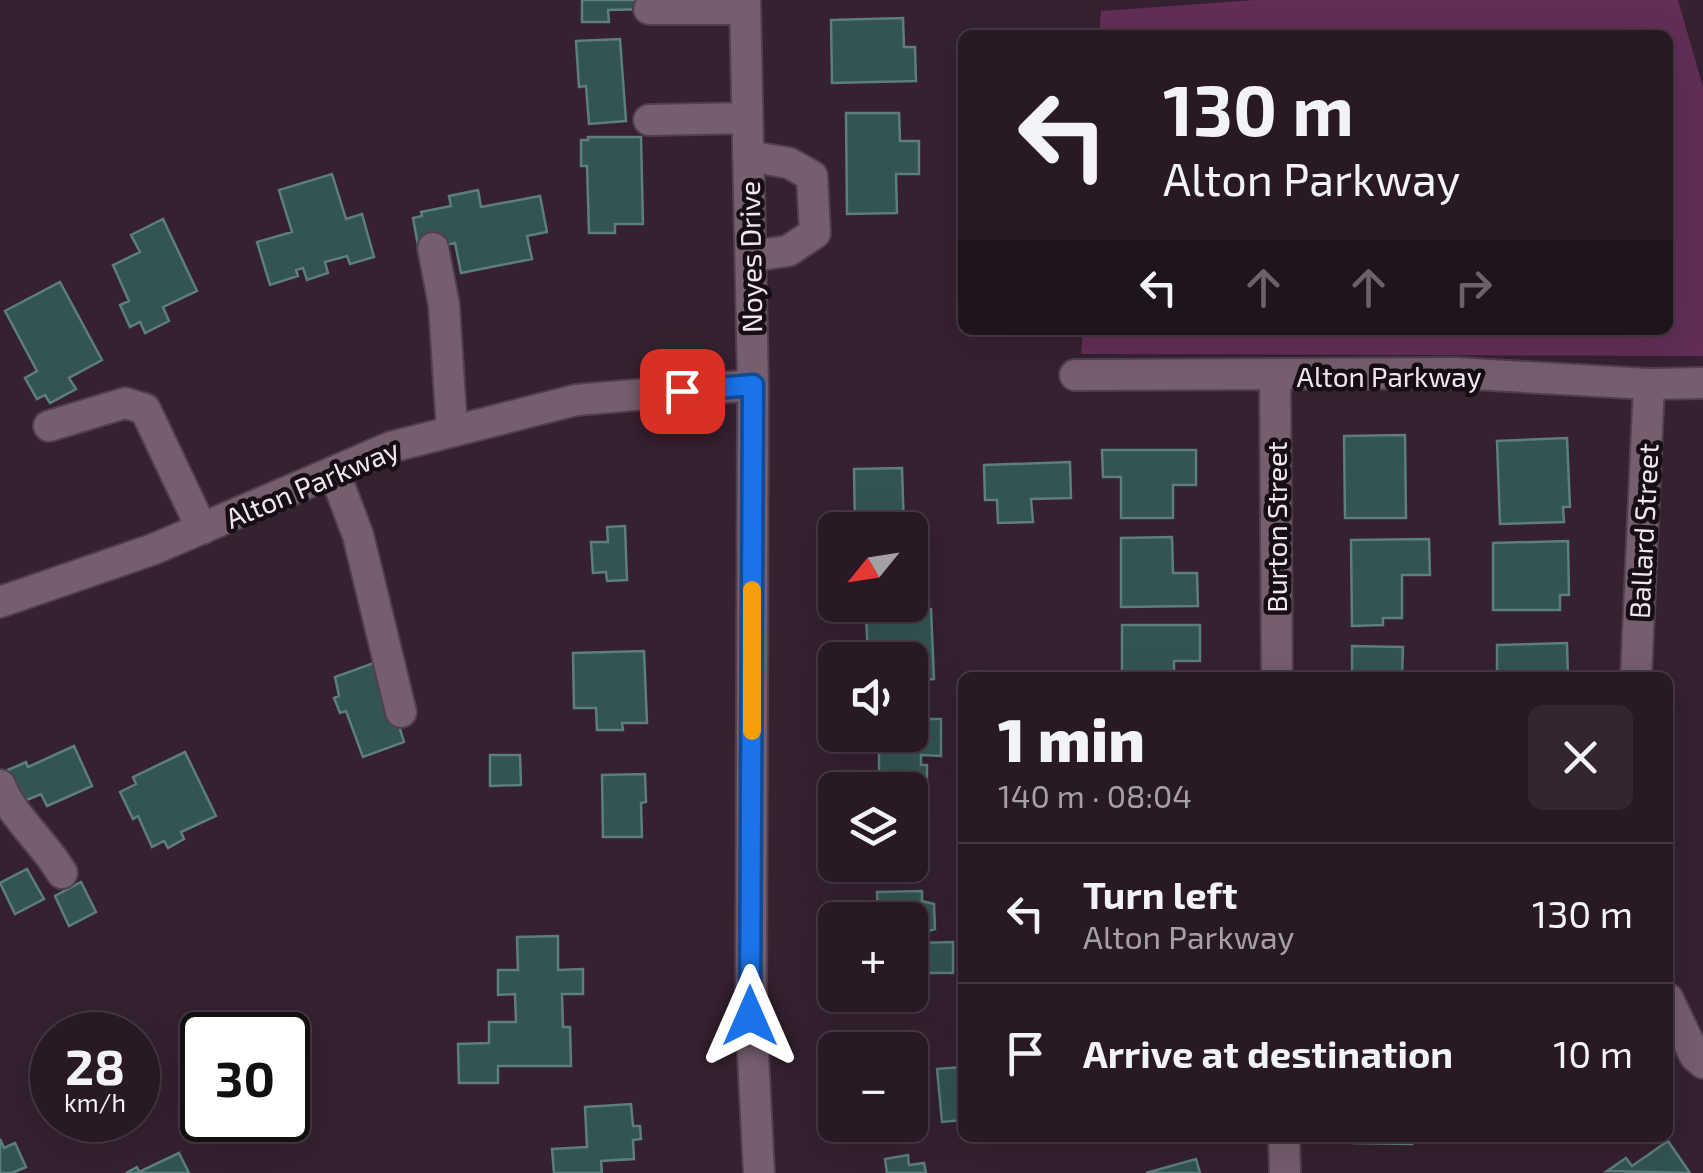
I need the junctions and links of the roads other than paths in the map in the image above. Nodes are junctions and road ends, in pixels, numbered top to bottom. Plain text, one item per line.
1 (744, 4) edge
2 (648, 9) dead end
3 (747, 118) junction
4 (650, 120) dead end
5 (748, 156) junction
6 (433, 248) dead end
7 (751, 256) junction
8 (1075, 374) dead end
9 (1274, 376) junction
10 (1649, 384) junction
11 (1703, 384) edge
12 (753, 385) junction
13 (50, 426) dead end
14 (452, 432) junction
15 (334, 472) junction
16 (202, 529) junction
17 (0, 602) edge
18 (1277, 672) edge
19 (1636, 672) edge
20 (401, 712) dead end
21 (0, 785) edge
22 (62, 873) dead end
23 (1673, 1010) edge
24 (1703, 1063) edge
25 (1284, 1142) edge
26 (759, 1173) edge
27 (1285, 1173) edge

1 - 2 street
1 - 3 street, Noyes Drive
3 - 4 street
3 - 5 street, Noyes Drive
5 - 7 street, Noyes Drive
5 - 7 street
6 - 14 street
7 - 12 street, Noyes Drive
8 - 9 street, Alton Parkway
9 - 10 street, Alton Parkway
9 - 18 street, Burton Street
10 - 11 street, Alton Parkway
10 - 19 street, Ballard Street
12 - 14 street, Alton Parkway
12 - 26 street, Noyes Drive
13 - 16 street
14 - 15 street, Alton Parkway
15 - 16 street, Alton Parkway
15 - 20 street
16 - 17 street, Alton Parkway
21 - 22 street
23 - 24 street
25 - 27 street

